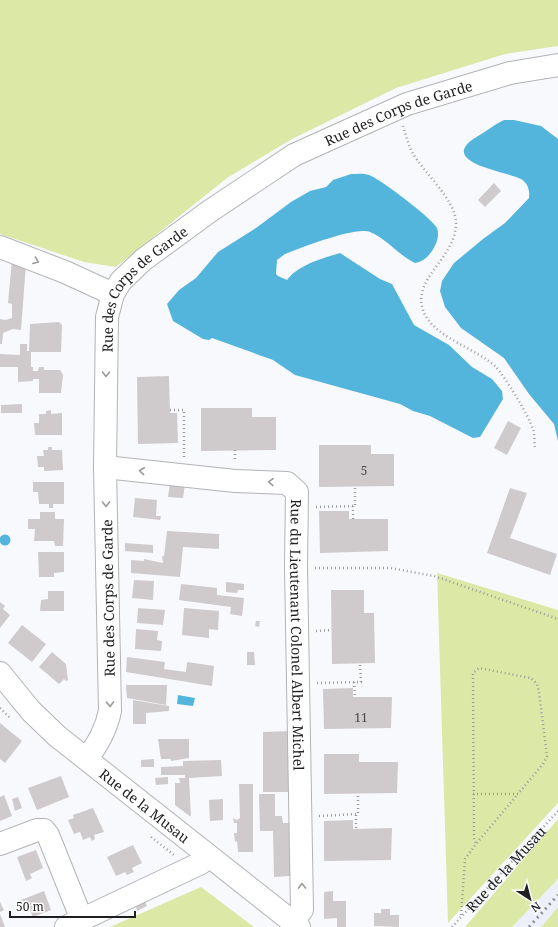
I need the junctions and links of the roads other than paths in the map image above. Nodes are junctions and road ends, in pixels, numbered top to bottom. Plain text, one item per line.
1 (558, 65) edge
2 (0, 247) edge
3 (113, 294) junction
4 (106, 467) junction
5 (0, 673) edge
6 (87, 759) junction
7 (0, 844) edge
8 (207, 855) junction
9 (74, 923) edge
10 (296, 924) edge

1 - 3 street, Rue des Corps de Garde
2 -> 3 street
3 -> 4 street, Rue des Corps de Garde
4 -> 6 street, Rue des Corps de Garde
10 -> 4 street, Rue du Lieutenant Colonel Albert Michel
5 - 6 street, Rue de la Musau
6 - 8 street, Rue de la Musau
7 - 9 street
8 - 9 street
8 - 10 street, Rue de la Musau

